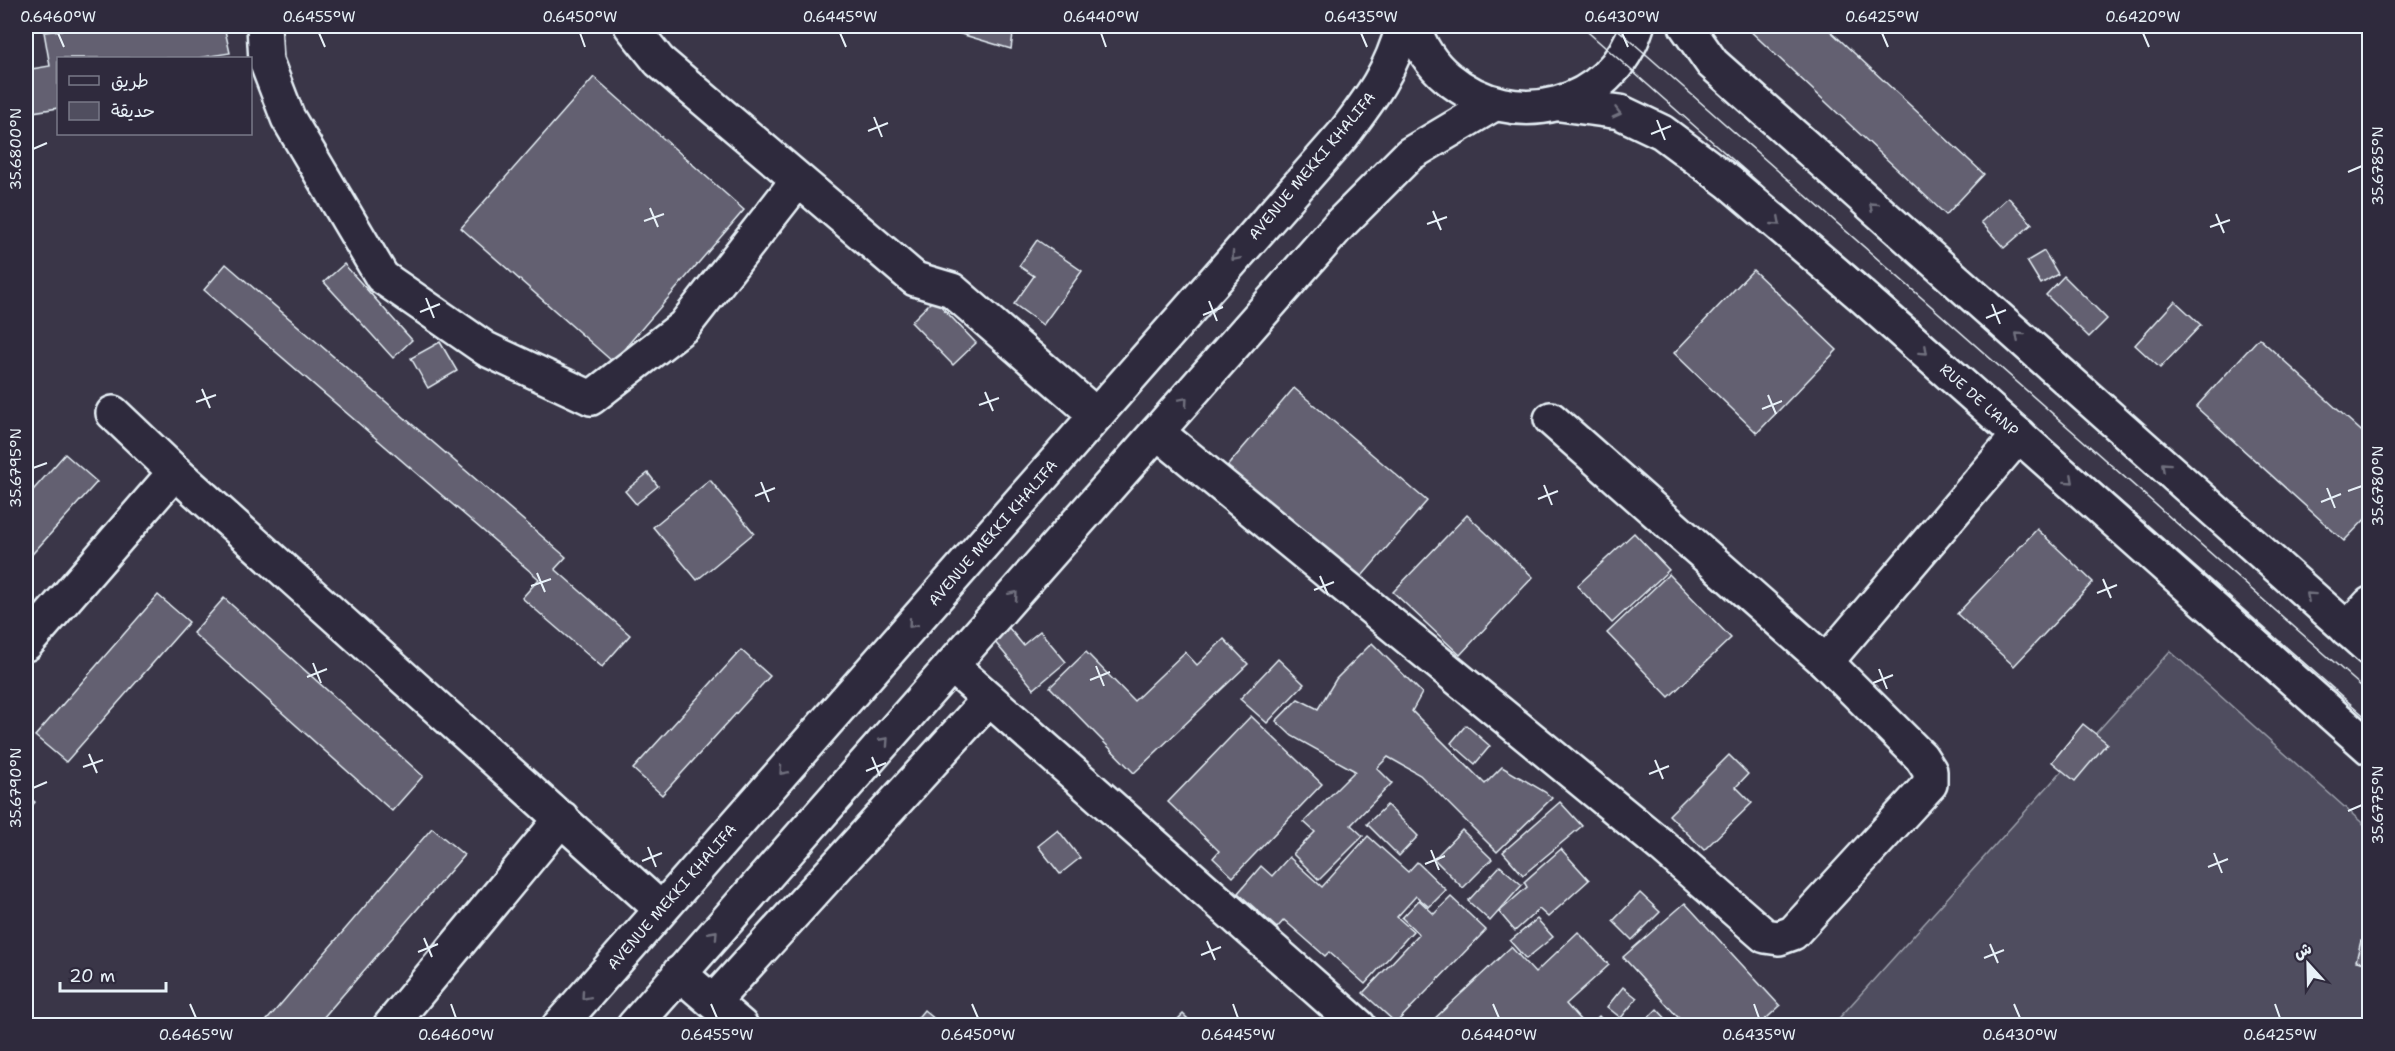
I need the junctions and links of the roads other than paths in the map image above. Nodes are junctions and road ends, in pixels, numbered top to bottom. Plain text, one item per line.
1 (264, 26) edge
2 (632, 26) edge
3 (1403, 26) edge
4 (1414, 26) edge
5 (1637, 26) edge
6 (1686, 26) edge
7 (1494, 104) junction
8 (1560, 104) junction
9 (798, 180) junction
10 (113, 413) dead end
11 (1096, 415) junction
12 (1551, 418) dead end
13 (1157, 432) junction
14 (2019, 435) junction
15 (175, 472) junction
16 (2370, 604) edge
17 (2358, 639) edge
18 (26, 644) edge
19 (1826, 662) junction
20 (952, 666) junction
21 (989, 699) junction
22 (2370, 748) edge
23 (562, 818) junction
24 (662, 909) junction
25 (679, 973) junction
26 (713, 1002) junction
27 (390, 1026) edge
28 (559, 1026) edge
29 (633, 1026) edge
30 (741, 1026) edge
31 (1359, 1026) edge

1 - 9 main road
2 - 9 main road
3 -> 11 main road, AVENUE MEKKI KHALIFA
4 - 7 main road
5 - 8 main road
17 -> 6 main road
7 - 8 main road
13 -> 7 main road
8 -> 14 main road, RUE DE L'ANP
9 - 11 main road
10 - 15 main road
11 -> 24 main road, AVENUE MEKKI KHALIFA
12 - 19 main road
13 - 19 main road
20 -> 13 main road
14 - 19 main road
14 -> 22 main road, RUE DE L'ANP
15 - 18 main road
15 - 23 main road
16 - 17 main road
20 - 21 main road
25 -> 20 main road
21 - 26 main road
21 - 31 main road
23 - 24 main road
23 - 27 main road
24 -> 28 main road, AVENUE MEKKI KHALIFA
25 - 26 main road
25 - 29 main road
26 - 30 main road

